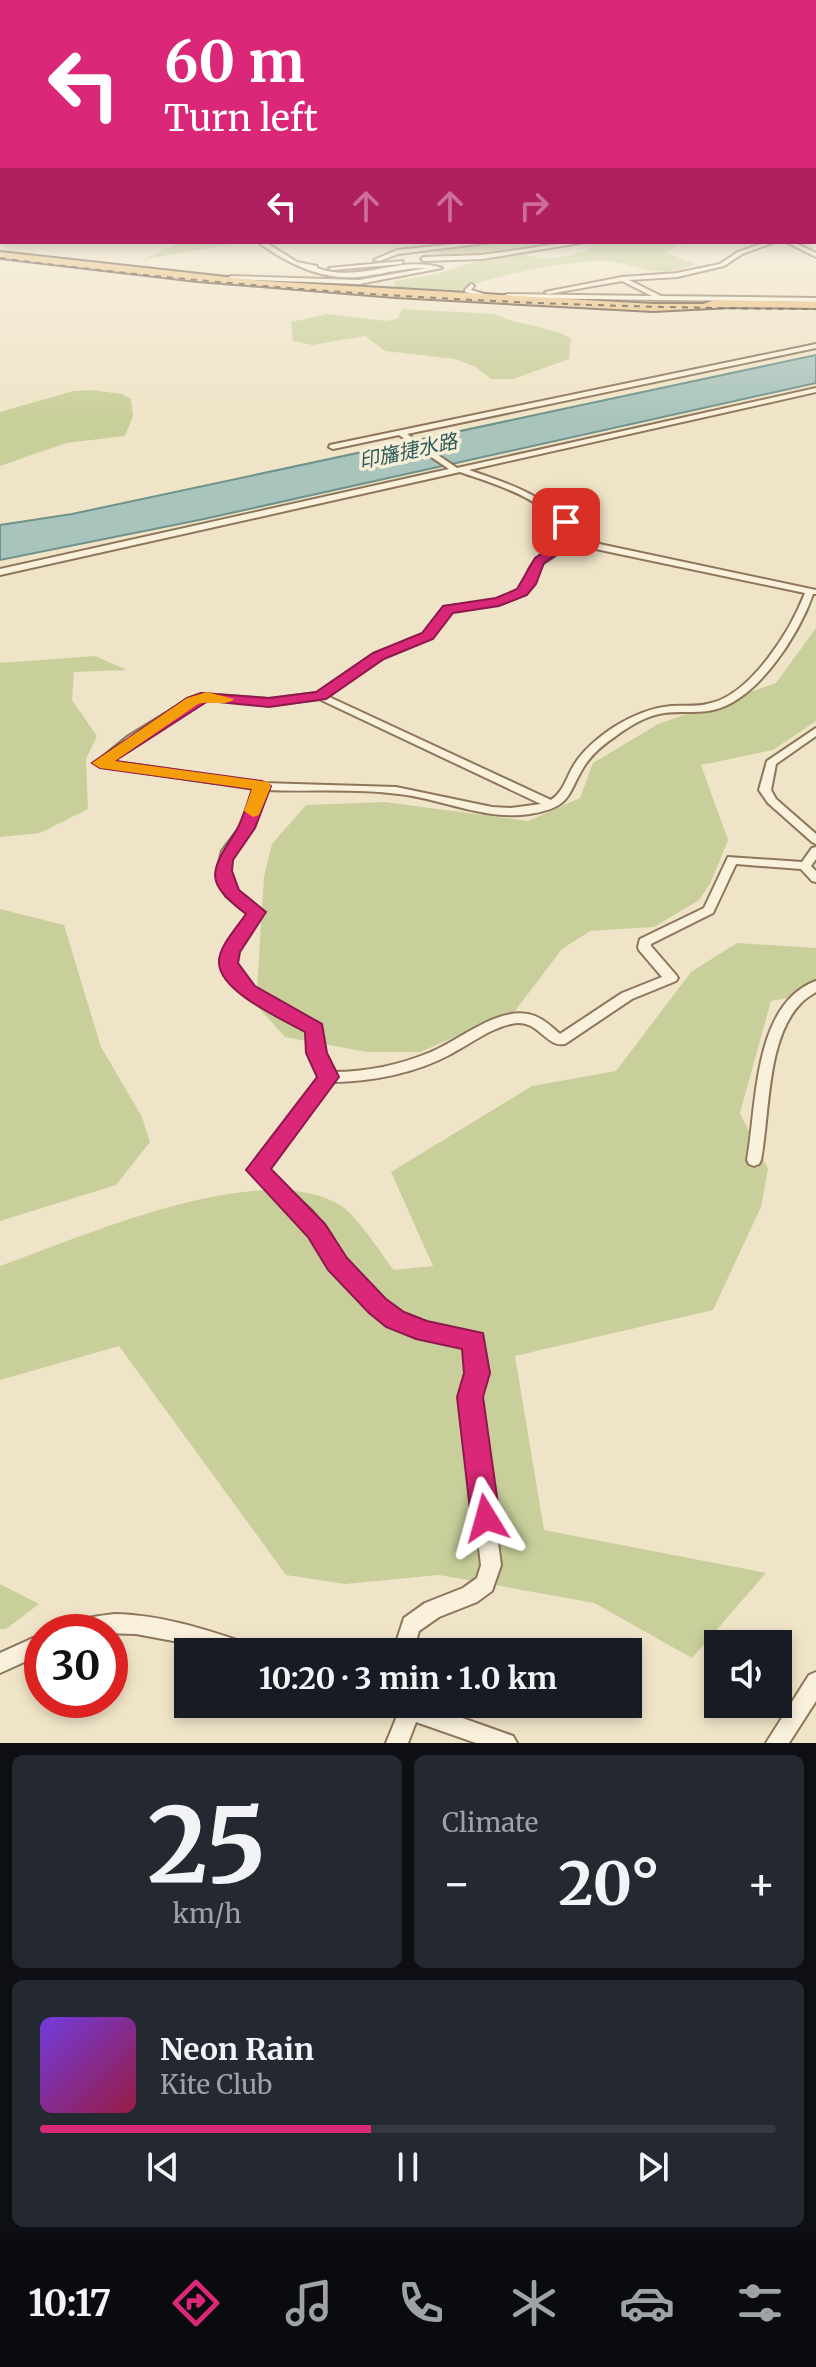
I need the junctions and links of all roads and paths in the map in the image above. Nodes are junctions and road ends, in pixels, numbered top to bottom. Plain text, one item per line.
1 (3, 255) edge
2 (283, 255) edge
3 (389, 255) edge
4 (493, 255) edge
5 (736, 255) edge
6 (482, 257) junction
7 (114, 266) dead end
8 (308, 267) junction
9 (326, 267) junction
10 (439, 268) junction
11 (622, 279) junction
12 (471, 286) dead end
13 (524, 296) junction
14 (663, 300) junction
15 (586, 302) junction
16 (816, 303) edge
17 (728, 305) junction
18 (816, 346) edge
19 (816, 390) edge
20 (404, 435) junction
21 (333, 447) dead end
22 (457, 470) junction
23 (571, 541) junction
24 (0, 572) edge
25 (813, 592) edge
26 (320, 696) junction
27 (816, 731) edge
28 (262, 786) junction
29 (551, 804) junction
30 (816, 840) edge
31 (816, 851) edge
32 (805, 866) junction
33 (816, 878) edge
34 (816, 985) edge
35 (328, 1077) junction
36 (754, 1160) dead end
37 (128, 1622) edge
38 (199, 1638) edge
39 (407, 1638) edge
40 (24, 1652) edge
41 (0, 1663) edge
42 (816, 1682) edge
43 (400, 1718) edge
44 (434, 1718) edge
45 (397, 1743) edge
46 (506, 1743) edge
47 (777, 1743) edge

1 - 15 highway
2 - 8 street
3 - 9 street
4 - 6 street
5 - 11 street
6 - 9 street
6 - 10 street
7 - 10 street
8 - 9 street
8 - 10 street
11 - 13 street
11 - 14 street
12 - 13 street
13 - 14 street
14 - 15 highway
14 - 16 street
14 - 17 highway
15 - 17 highway
16 - 17 highway
18 - 20 street
19 - 22 street
20 - 21 street
20 - 22 street
22 - 23 street
22 - 24 street
23 - 25 street
23 - 26 street
25 - 29 street
26 - 28 street
26 - 29 street
27 - 30 street
28 - 29 street
28 - 35 street
31 - 32 street
32 - 33 street
32 - 35 street
34 - 36 street
35 - 39 street
37 - 38 street
40 - 41 street
42 - 47 street
43 - 45 street
44 - 46 street

